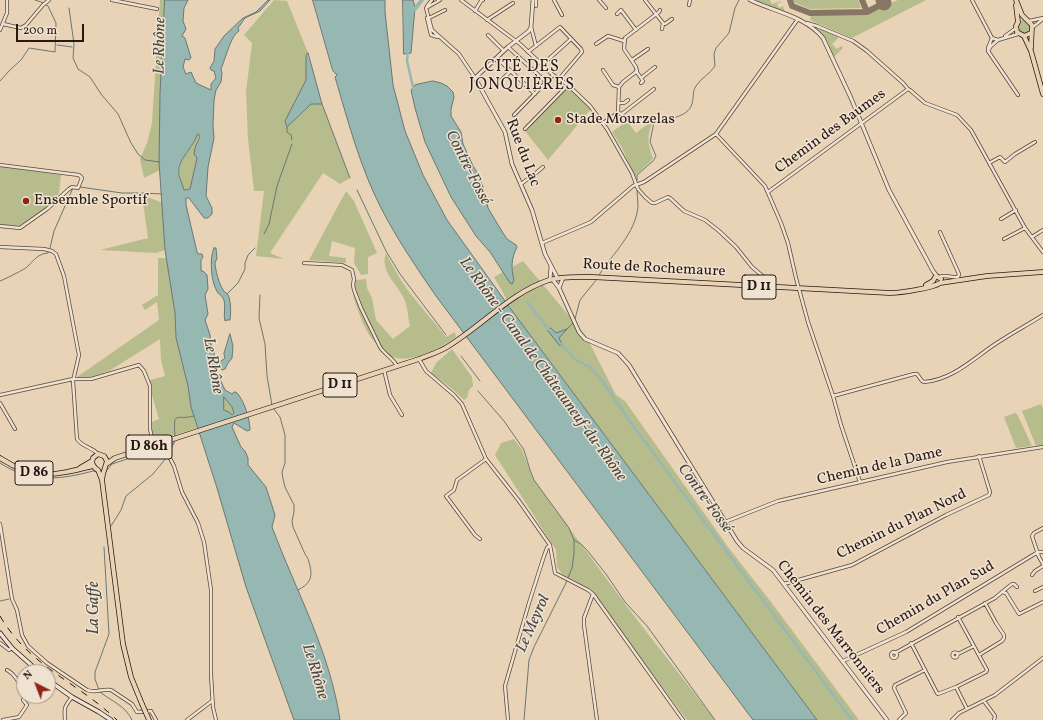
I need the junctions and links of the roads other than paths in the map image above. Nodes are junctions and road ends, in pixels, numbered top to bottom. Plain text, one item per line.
1 (8, 0) edge
2 (49, 0) edge
3 (112, 0) edge
4 (432, 0) edge
5 (440, 0) edge
6 (461, 0) edge
7 (483, 0) edge
8 (534, 0) edge
9 (554, 0) edge
10 (599, 0) edge
11 (645, 0) edge
12 (690, 0) edge
13 (750, 0) edge
14 (972, 0) edge
15 (1016, 0) edge
16 (513, 3) dead end
17 (688, 4) dead end
18 (536, 6) dead end
19 (426, 8) junction
20 (606, 8) dead end
21 (157, 9) dead end
22 (445, 10) dead end
23 (660, 10) dead end
24 (475, 11) junction
25 (617, 14) dead end
26 (656, 14) junction
27 (562, 15) dead end
28 (429, 18) junction
29 (1043, 18) edge
30 (672, 19) dead end
31 (798, 19) junction
32 (487, 20) junction
33 (1027, 20) junction
34 (1018, 22) junction
35 (663, 23) junction
36 (807, 23) junction
37 (3, 24) junction
38 (1033, 27) junction
39 (1016, 28) junction
40 (530, 29) junction
41 (662, 29) dead end
42 (0, 30) edge
43 (636, 30) junction
44 (1030, 33) junction
45 (1018, 34) junction
46 (488, 35) dead end
47 (1024, 36) junction
48 (441, 38) junction
49 (992, 38) junction
50 (1003, 38) junction
51 (571, 39) junction
52 (998, 40) junction
53 (516, 41) junction
54 (624, 41) junction
55 (596, 44) dead end
56 (536, 46) junction
57 (508, 47) junction
58 (648, 48) dead end
59 (988, 51) junction
60 (1030, 51) junction
61 (504, 52) junction
62 (528, 52) junction
63 (497, 58) junction
64 (632, 60) junction
65 (542, 65) junction
66 (655, 67) dead end
67 (603, 70) dead end
68 (511, 71) junction
69 (636, 71) junction
70 (553, 75) junction
71 (475, 78) junction
72 (641, 78) junction
73 (559, 79) junction
74 (546, 82) junction
75 (641, 83) dead end
76 (496, 85) dead end
77 (568, 85) junction
78 (619, 87) junction
79 (654, 89) dead end
80 (908, 89) junction
81 (535, 94) junction
82 (1043, 94) edge
83 (1018, 95) dead end
84 (628, 100) dead end
85 (618, 103) junction
86 (618, 112) junction
87 (514, 115) dead end
88 (603, 123) junction
89 (861, 124) junction
90 (525, 129) dead end
91 (716, 134) junction
92 (1035, 142) dead end
93 (989, 163) junction
94 (0, 165) edge
95 (543, 167) dead end
96 (521, 184) junction
97 (636, 184) junction
98 (768, 192) junction
99 (1016, 210) junction
100 (1001, 219) dead end
101 (0, 226) edge
102 (1025, 228) junction
103 (1043, 230) edge
104 (940, 232) dead end
105 (1032, 237) junction
106 (1004, 239) dead end
107 (542, 243) junction
108 (0, 247) edge
109 (1043, 252) edge
110 (304, 262) dead end
111 (551, 266) junction
112 (1043, 272) edge
113 (556, 279) junction
114 (937, 280) junction
115 (771, 287) junction
116 (559, 288) junction
117 (799, 289) junction
118 (1043, 315) edge
119 (419, 359) junction
120 (397, 366) junction
121 (384, 370) junction
122 (73, 379) junction
123 (0, 395) edge
124 (833, 396) junction
125 (0, 404) edge
126 (402, 415) dead end
127 (15, 429) dead end
128 (184, 435) joint
129 (152, 438) dead end
130 (162, 443) junction
131 (1043, 447) edge
132 (96, 455) junction
133 (979, 456) junction
134 (106, 457) junction
135 (0, 458) edge
136 (115, 458) junction
137 (486, 459) junction
138 (92, 461) junction
139 (108, 463) junction
140 (93, 466) junction
141 (104, 468) junction
142 (98, 470) junction
143 (71, 472) junction
144 (102, 480) junction
145 (860, 482) junction
146 (725, 522) junction
147 (0, 524) edge
148 (1043, 528) edge
149 (480, 539) dead end
150 (550, 545) junction
151 (1038, 552) junction
152 (1042, 552) edge
153 (1043, 565) edge
154 (1032, 576) dead end
155 (784, 584) junction
156 (1043, 587) edge
157 (1017, 588) dead end
158 (1035, 591) dead end
159 (1002, 592) junction
160 (593, 594) junction
161 (1043, 602) edge
162 (985, 603) junction
163 (958, 618) junction
164 (0, 633) edge
165 (0, 643) edge
166 (912, 644) junction
167 (974, 646) junction
168 (12, 648) junction
169 (896, 653) dead end
170 (958, 654) dead end
171 (979, 655) junction
172 (1043, 658) edge
173 (843, 661) junction
174 (30, 664) edge
175 (7, 670) dead end
176 (925, 670) junction
177 (16, 678) edge
178 (56, 686) edge
179 (956, 687) junction
180 (72, 697) junction
181 (212, 701) junction
182 (984, 701) junction
183 (26, 704) edge
184 (967, 709) junction
185 (3, 720) edge
186 (65, 720) edge
187 (111, 720) edge
188 (149, 720) edge
189 (156, 720) edge
190 (187, 720) edge
191 (216, 720) edge
192 (508, 720) edge
193 (597, 720) edge
194 (683, 720) edge
195 (887, 720) edge
196 (899, 720) edge
197 (952, 720) edge
198 (994, 720) edge

1 - 37 street
2 - 37 street
3 - 21 street
4 - 19 street
5 - 19 street
6 - 24 street
7 - 24 street
8 - 18 street
8 - 40 street
9 - 27 street
10 - 20 street
11 - 26 street
12 - 17 street
13 - 31 street
14 - 49 street
15 - 33 main road
15 - 34 main road
16 - 32 street
19 - 28 street
19 - 48 street
22 - 28 street
23 - 26 street
24 - 32 street
25 - 43 street
26 - 35 street
26 - 43 street
28 - 48 street
29 - 33 street
29 - 38 street
30 - 35 street
31 - 36 street
31 - 91 street
32 - 53 street
33 - 34 main road
33 - 38 main road
34 - 39 main road
35 - 41 street
36 - 80 street
36 - 89 street
37 - 42 street
38 - 44 main road
39 - 45 main road
39 - 50 street
40 - 53 street
40 - 56 street
43 - 54 street
44 - 47 main road
44 - 60 main road
45 - 47 main road
45 - 50 street
46 - 61 street
47 - 60 main road
48 - 71 street, Rue du Lac
49 - 52 street
49 - 59 street
50 - 52 street
51 - 56 street
51 - 65 street
51 - 73 street
52 - 59 street
53 - 57 street
53 - 62 street
54 - 55 street
54 - 64 street
56 - 62 street
57 - 61 street
57 - 74 street
58 - 64 street
59 - 83 street
60 - 82 main road
61 - 63 street
62 - 65 street
63 - 68 street
63 - 71 street
64 - 69 street
65 - 70 street
66 - 72 street
67 - 78 street
68 - 76 street
68 - 81 street
69 - 72 street
69 - 78 street
70 - 73 street
70 - 74 street
71 - 96 street, Rue du Lac
72 - 75 street
73 - 77 street
74 - 81 street
77 - 88 street
77 - 90 street
78 - 85 street
79 - 86 street
80 - 89 street, Chemin des Baumes
80 - 93 street
81 - 87 street
84 - 85 street
85 - 86 street
86 - 88 street
88 - 97 street
89 - 98 street, Chemin des Baumes
89 - 114 street
91 - 97 street
91 - 98 street
92 - 93 street
93 - 99 street
94 - 101 street
95 - 96 street
96 - 107 street, Rue du Lac
97 - 107 street
97 - 115 street
98 - 117 street
99 - 100 street
99 - 102 street
102 - 105 street
102 - 106 street
103 - 105 street
104 - 114 street
105 - 109 street
107 - 111 street, Rue du Lac
108 - 122 street
110 - 120 street
111 - 113 street
111 - 113 street, Rue du Lac
112 - 114 main road, Route de Rochemaure / D 11
113 - 115 main road, Route de Rochemaure / D 11
113 - 116 street, Chemin des Marronniers
113 - 116 street
113 - 119 main road, Route de Rochemaure / D 11
114 - 117 main road, Route de Rochemaure / D 11
115 - 117 main road, Route de Rochemaure / D 11
116 - 146 street, Chemin des Marronniers
117 - 124 street
118 - 124 street
119 - 120 main road, D 11
119 - 137 street
120 - 121 main road, D 11
121 - 126 street
121 - 128 main road, D 11
122 - 123 street
122 - 129 street
122 - 132 street
124 - 145 street
125 - 127 street
128 - 130 main road, D 86h
130 - 136 main road, D 86h
130 - 181 street
131 - 133 street, Chemin de la Dame
132 - 134 main road
132 - 138 main road
133 - 145 street, Chemin de la Dame
133 - 155 street, Chemin du Plan Nord
134 - 136 main road, D 86h
134 - 139 main road
135 - 143 main road, D 86
136 - 139 main road, D 86h
137 - 149 street
137 - 150 street
138 - 140 main road
138 - 143 main road, D 86
139 - 141 main road
140 - 142 main road
140 - 143 main road, D 86
141 - 142 main road
141 - 144 main road
142 - 144 main road
144 - 188 main road, bridge
145 - 146 street, Chemin de la Dame
146 - 155 street, Chemin des Marronniers
147 - 189 street
148 - 151 street
150 - 160 street
150 - 192 street
151 - 152 street
151 - 153 street
151 - 173 street, Chemin du Plan Sud
153 - 154 street
155 - 173 street, Chemin des Marronniers
156 - 158 street
157 - 159 street
159 - 161 street
159 - 162 street
160 - 193 street
160 - 194 street
162 - 163 street
162 - 171 street
163 - 166 street
163 - 167 street
164 - 168 main road
165 - 168 street
166 - 169 street
166 - 176 street
167 - 170 street
167 - 171 street
168 - 174 main road
171 - 179 street
172 - 182 street
173 - 195 street, Chemin des Marronniers
175 - 177 street
176 - 179 street
176 - 196 street
178 - 180 main road
179 - 184 street
180 - 186 street
180 - 187 main road
181 - 190 street
181 - 191 street
182 - 184 street
182 - 198 street
183 - 185 street
184 - 197 street

